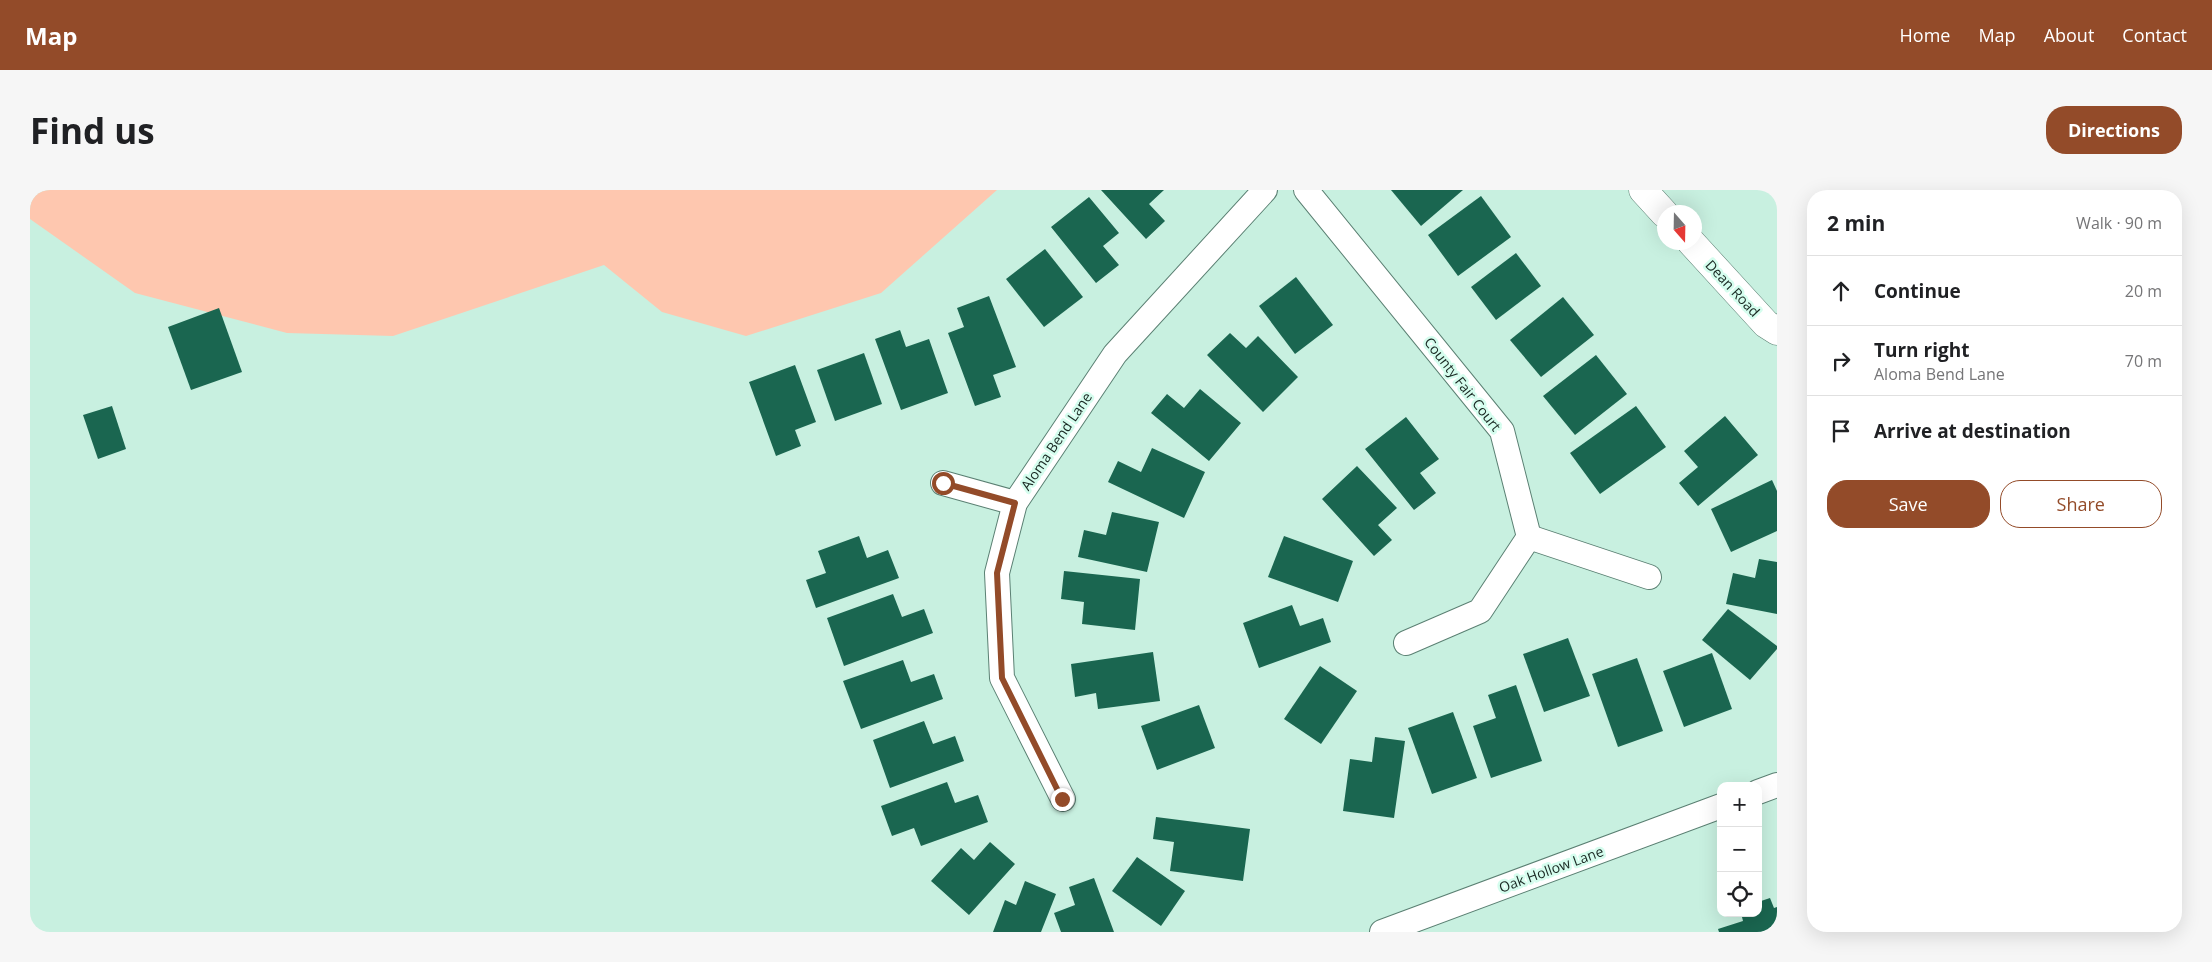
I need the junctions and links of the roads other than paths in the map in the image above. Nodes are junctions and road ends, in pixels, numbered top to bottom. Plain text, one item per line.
1 (1265, 190) edge
2 (1306, 190) edge
3 (1643, 190) edge
4 (1657, 206) edge
5 (1698, 250) edge
6 (1777, 331) edge
7 (943, 483) dead end
8 (1015, 503) junction
9 (1529, 538) junction
10 (1649, 576) dead end
11 (1406, 643) dead end
12 (1777, 785) edge
13 (1762, 791) edge
14 (1062, 799) dead end
15 (1717, 807) edge
16 (1382, 932) edge

1 - 8 street, Aloma Bend Lane
2 - 9 street, County Fair Court
3 - 4 main road
5 - 6 main road, Dean Road
7 - 8 street
8 - 14 street, Aloma Bend Lane
9 - 10 street
9 - 11 street
12 - 13 street
15 - 16 street, Oak Hollow Lane

